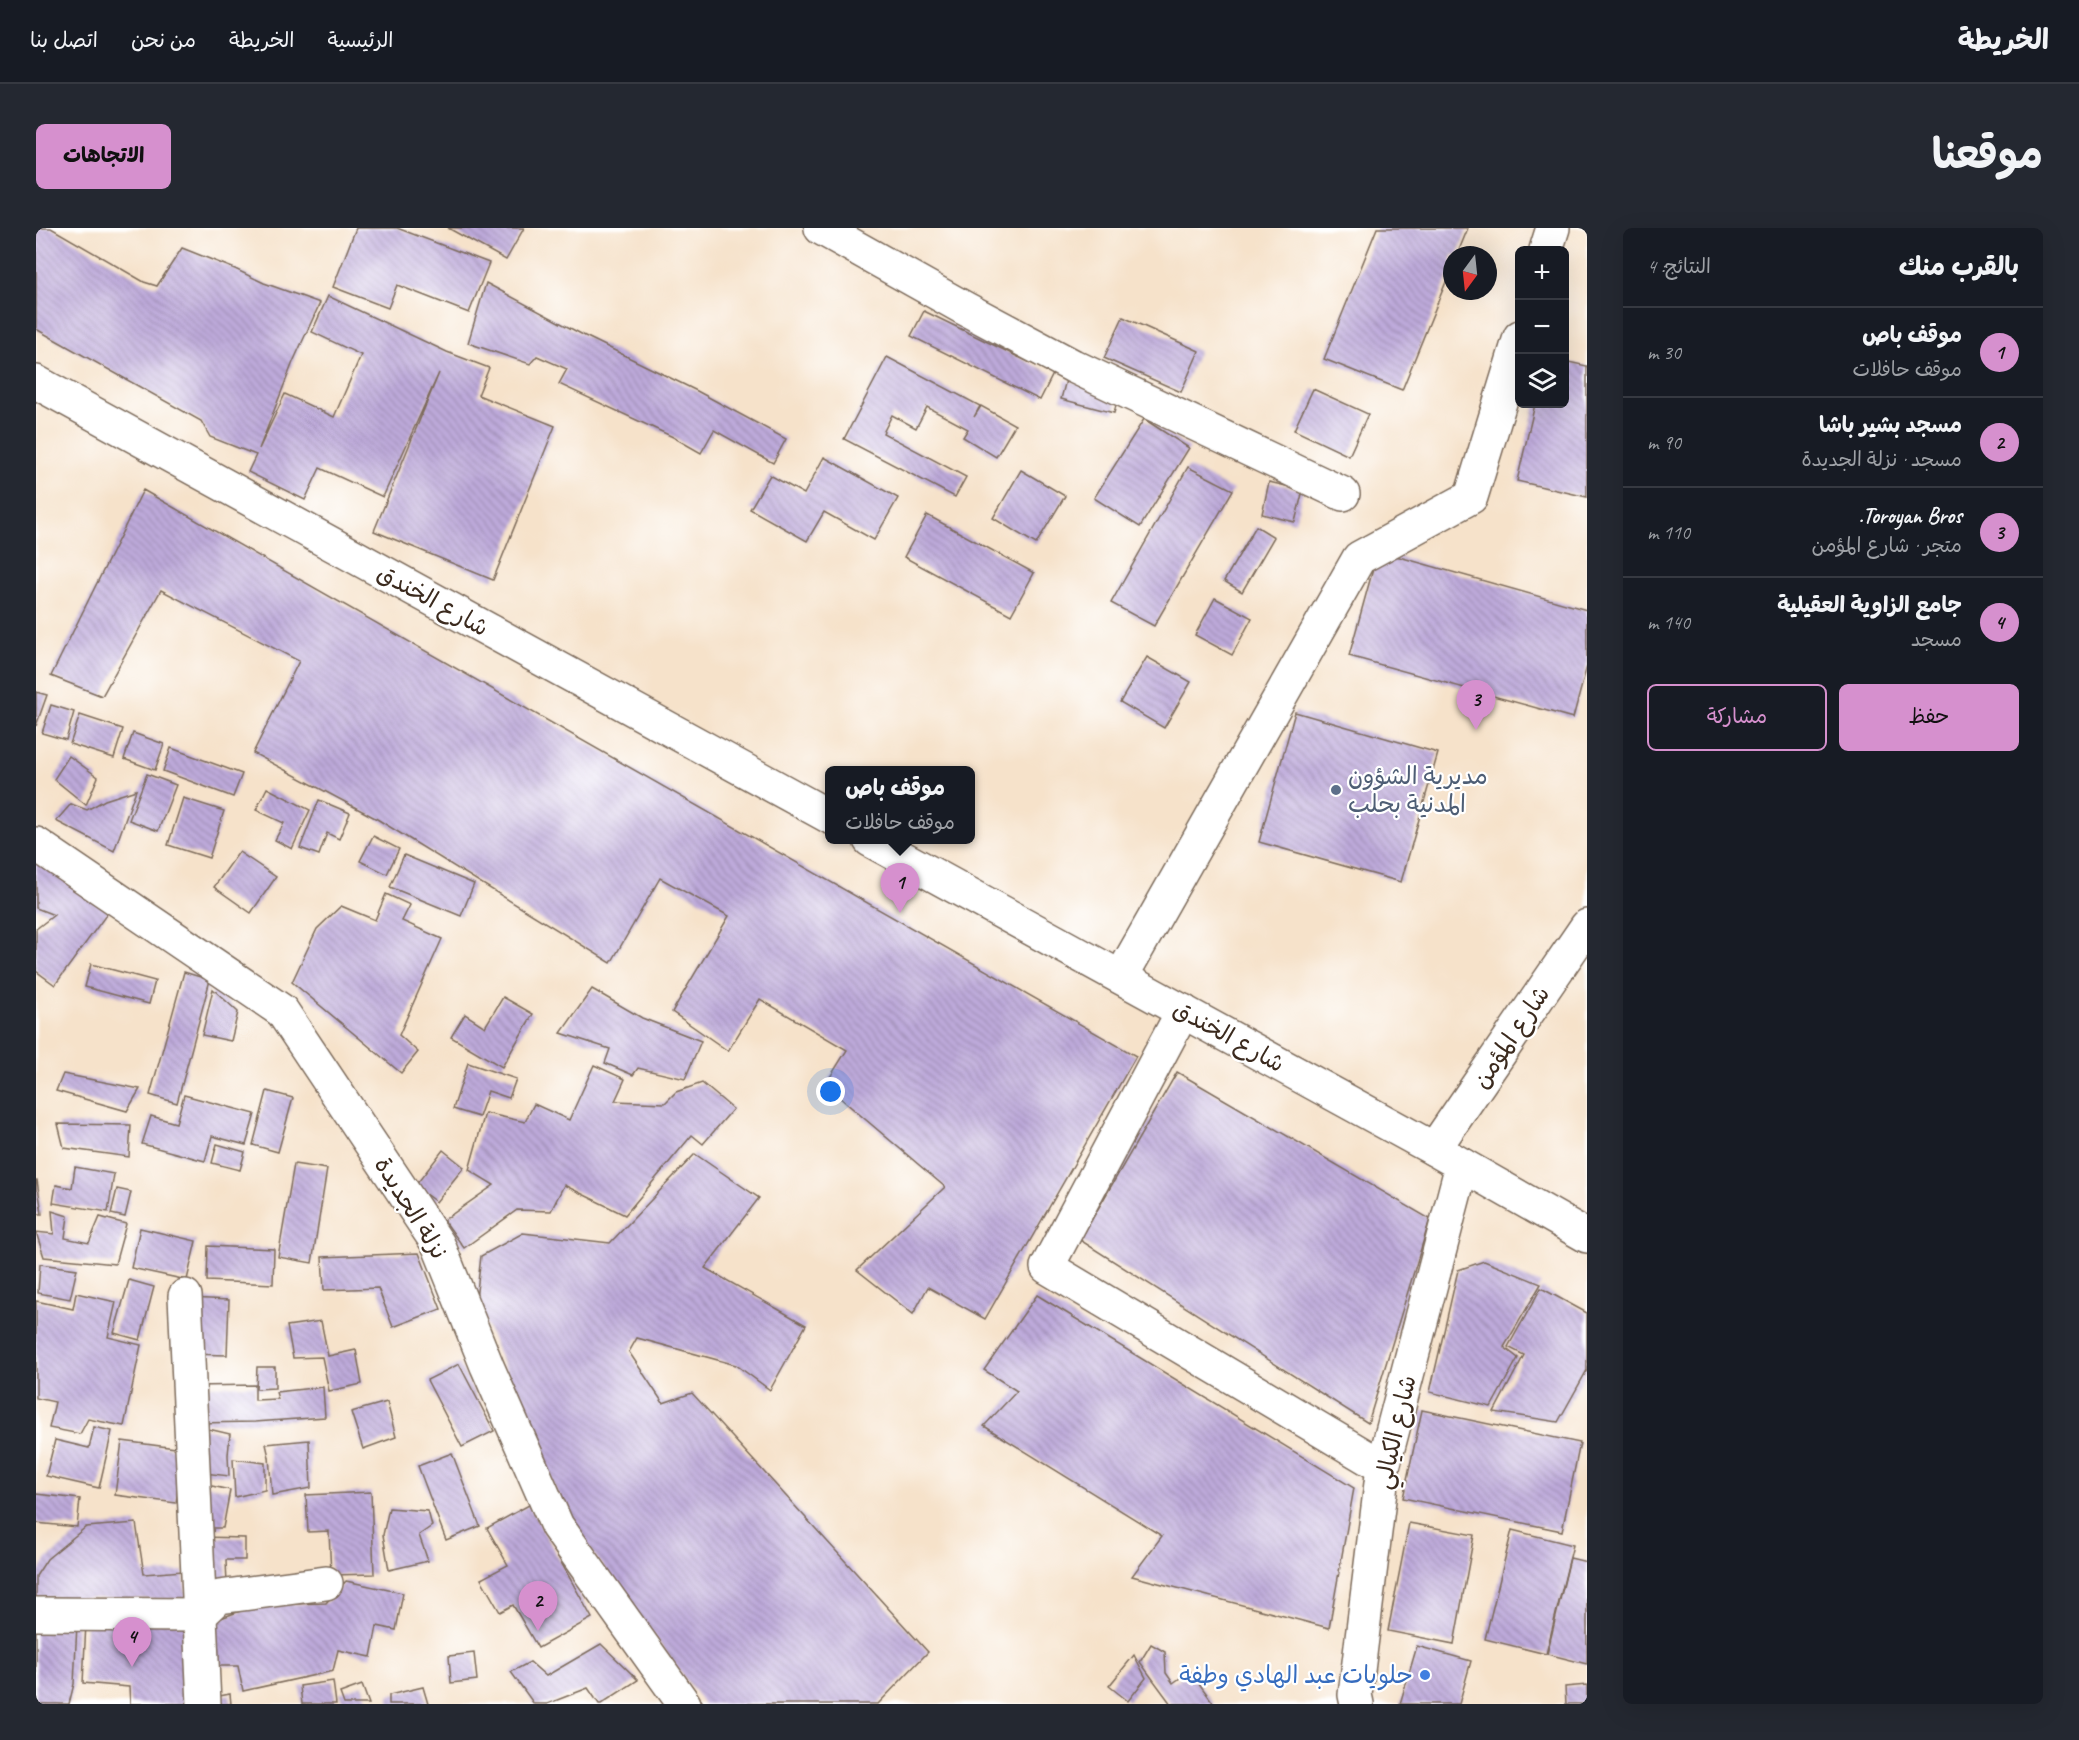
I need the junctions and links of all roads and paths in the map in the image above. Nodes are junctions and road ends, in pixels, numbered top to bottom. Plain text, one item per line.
1 (821, 228) edge
2 (1553, 228) edge
3 (1547, 246) edge
4 (1515, 353) edge
5 (36, 382) edge
6 (1343, 494) dead end
7 (825, 814) edge
8 (36, 844) edge
9 (877, 844) edge
10 (1587, 926) edge
11 (1121, 977) junction
12 (1183, 1011) junction
13 (1434, 1149) junction
14 (1462, 1165) junction
15 (1587, 1236) edge
16 (185, 1296) dead end
17 (1383, 1467) junction
18 (326, 1583) dead end
19 (36, 1614) edge
20 (200, 1615) junction
21 (204, 1704) edge
22 (684, 1704) edge
23 (1357, 1704) edge

1 - 6 street
2 - 3 street
4 - 11 street
5 - 7 street, شارع الخندق
8 - 22 street, نزلة الجديدة
9 - 11 street, شارع الخندق
10 - 13 street, شارع المؤمن
11 - 12 street, شارع الخندق
12 - 13 street, شارع الخندق
12 - 17 street
13 - 14 street, شارع الخندق
14 - 15 street, شارع الخندق
14 - 17 street, شارع الكيالي
16 - 20 street
17 - 23 street, شارع الكيالي
18 - 20 street
19 - 20 street
20 - 21 street

